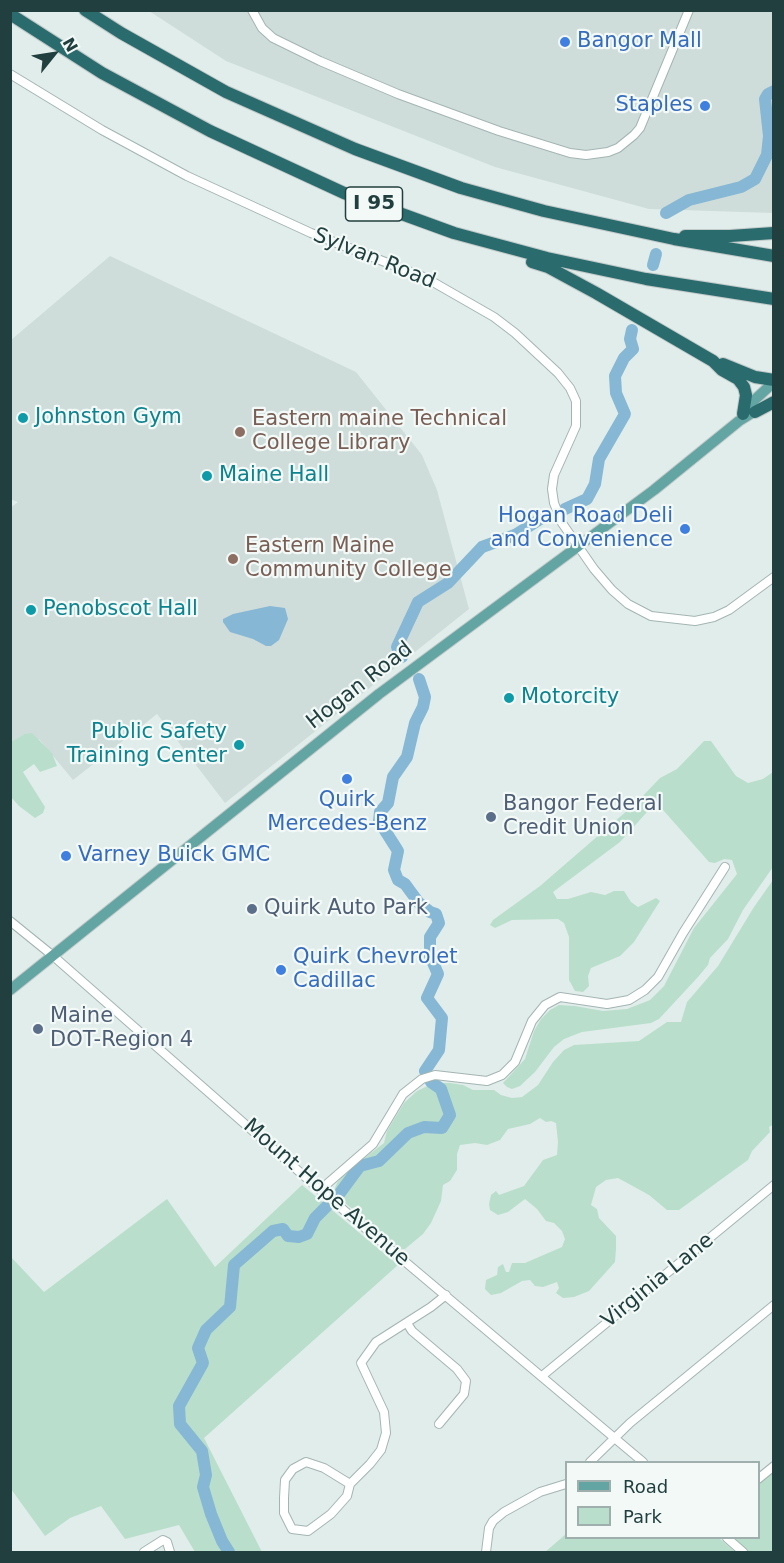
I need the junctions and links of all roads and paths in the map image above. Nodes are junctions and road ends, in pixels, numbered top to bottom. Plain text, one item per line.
1 (252, 10) edge
2 (689, 10) edge
3 (87, 12) edge
4 (10, 14) edge
5 (10, 74) edge
6 (454, 233) junction
7 (774, 233) edge
8 (674, 239) junction
9 (774, 256) edge
10 (774, 299) edge
11 (713, 361) junction
12 (774, 381) edge
13 (774, 396) edge
14 (774, 402) edge
15 (746, 416) junction
16 (577, 546) junction
17 (774, 577) edge
18 (725, 867) dead end
19 (10, 921) edge
20 (52, 955) junction
21 (10, 990) edge
22 (774, 1185) edge
23 (320, 1190) junction
24 (446, 1295) junction
25 (774, 1305) edge
26 (407, 1323) junction
27 (542, 1376) junction
28 (439, 1424) dead end
29 (614, 1437) junction
30 (591, 1461) edge
31 (642, 1461) edge
32 (774, 1466) edge
33 (760, 1478) edge
34 (350, 1484) junction
35 (565, 1485) edge
36 (728, 1539) edge
37 (144, 1552) edge
38 (170, 1552) edge
39 (486, 1552) edge
40 (743, 1552) edge

1 - 2 street
3 - 8 highway, I 95
4 - 6 highway, I 95
5 - 16 street, Sylvan Road
6 - 10 highway, I 95
6 - 11 highway
7 - 8 highway
8 - 9 highway, I 95
11 - 12 highway
11 - 15 highway
12 - 15 main road, Hogan Road
13 - 15 main road, Hogan Road
14 - 15 highway
15 - 16 main road, Hogan Road
16 - 17 street, Sylvan Road
16 - 20 main road, Hogan Road
18 - 23 street
19 - 20 street, Mount Hope Avenue
20 - 21 main road, Hogan Road
20 - 23 street, Mount Hope Avenue
22 - 27 street, Virginia Lane
23 - 24 street, Mount Hope Avenue
24 - 26 street
24 - 27 street, Mount Hope Avenue
25 - 29 street
26 - 28 street
26 - 34 street
27 - 29 street, Mount Hope Avenue
29 - 30 street
29 - 31 street, Mount Hope Avenue
32 - 33 street
34 - 34 street
35 - 39 street
36 - 40 street
37 - 38 street

